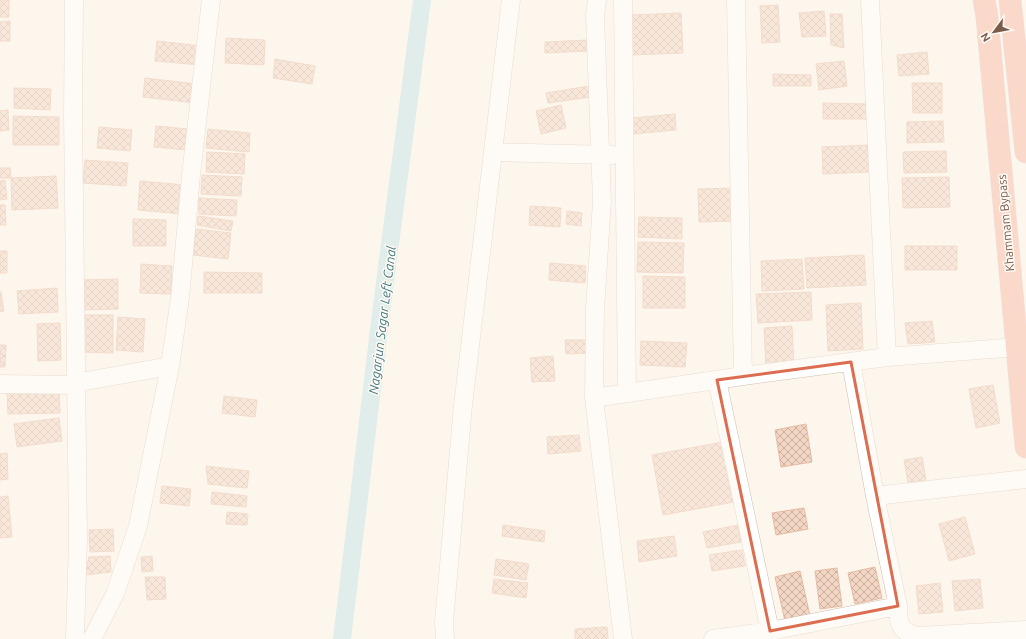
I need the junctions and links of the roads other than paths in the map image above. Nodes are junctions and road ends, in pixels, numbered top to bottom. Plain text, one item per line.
1 (74, 0) edge
2 (211, 0) edge
3 (511, 0) edge
4 (597, 0) edge
5 (623, 0) edge
6 (736, 0) edge
7 (870, 0) edge
8 (984, 0) edge
9 (1010, 0) edge
10 (493, 152) junction
11 (1026, 152) edge
12 (600, 155) junction
13 (625, 156) junction
14 (1018, 347) junction
15 (887, 356) junction
16 (851, 362) junction
17 (170, 366) junction
18 (743, 376) junction
19 (718, 380) junction
20 (0, 384) edge
21 (75, 384) junction
22 (627, 393) junction
23 (594, 398) junction
24 (1026, 447) edge
25 (1026, 479) edge
26 (875, 496) junction
27 (898, 606) junction
28 (1026, 630) edge
29 (770, 631) junction
30 (75, 639) edge
31 (92, 639) edge
32 (445, 639) edge
33 (623, 639) edge
34 (712, 639) edge

1 - 21 street
2 - 17 street
3 - 10 street
4 - 12 street
5 - 13 street
6 - 18 street
7 - 15 street
8 - 14 highway, Khammam Bypass
9 - 11 highway
10 - 12 street
10 - 32 street
12 - 13 street
12 - 23 street
13 - 22 street
14 - 15 street
14 - 24 highway, Khammam Bypass
15 - 16 street
16 - 18 street
16 - 26 street
17 - 21 street
17 - 31 street
18 - 19 street
19 - 22 street
19 - 29 street
20 - 21 street
21 - 30 street
22 - 23 street
23 - 33 street
25 - 26 street
26 - 27 street
27 - 28 street
27 - 29 street
29 - 34 street

